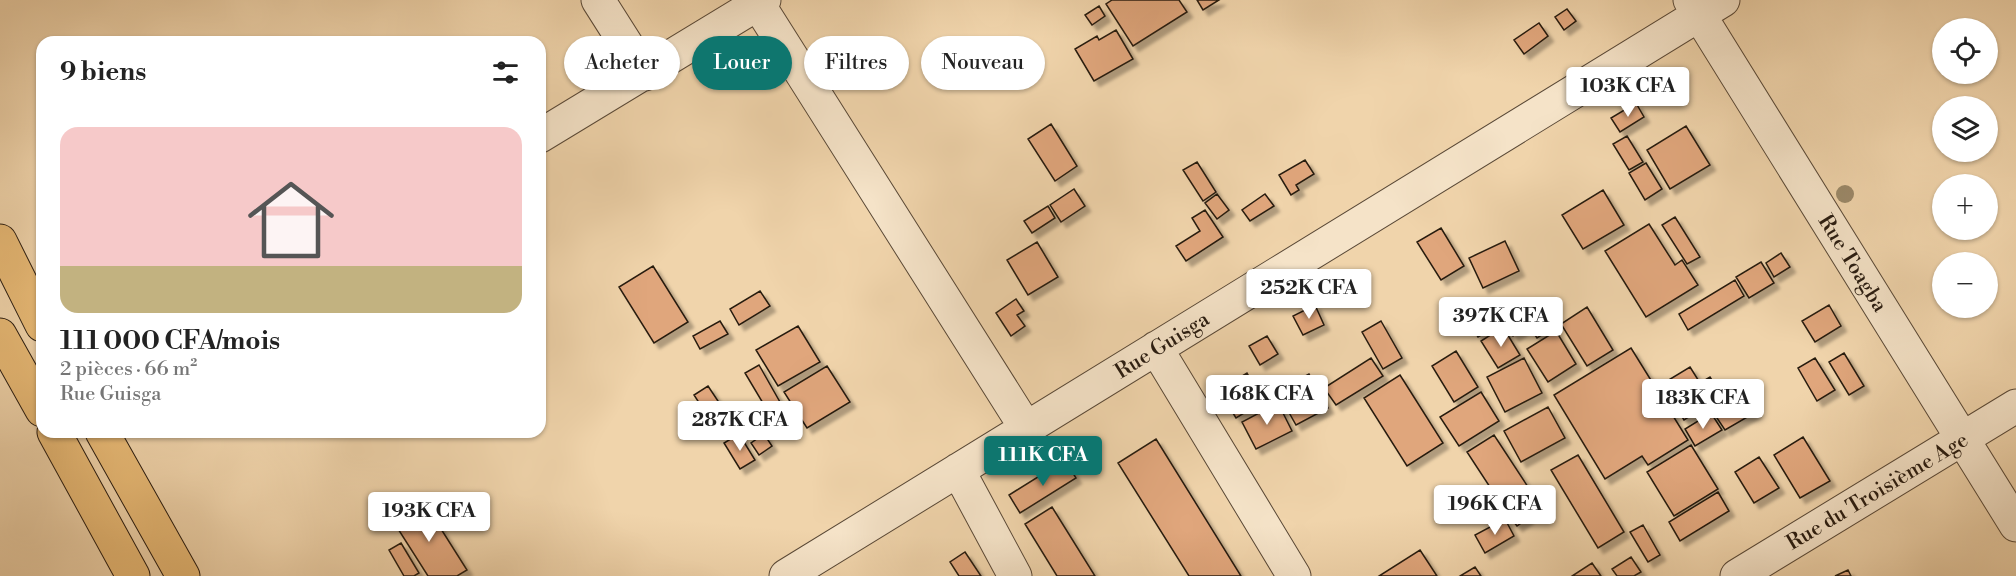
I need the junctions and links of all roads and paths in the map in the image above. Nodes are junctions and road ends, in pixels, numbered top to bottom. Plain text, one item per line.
1 (598, 0) edge
2 (761, 2) edge
3 (1704, 5) edge
4 (621, 36) edge
5 (680, 52) edge
6 (618, 90) edge
7 (546, 132) edge
8 (0, 241) edge
9 (36, 313) edge
10 (0, 335) edge
11 (1156, 348) junction
12 (36, 399) edge
13 (2016, 406) edge
14 (1026, 428) junction
15 (57, 438) edge
16 (105, 438) edge
17 (1962, 439) junction
18 (958, 470) junction
19 (2016, 525) edge
20 (133, 576) edge
21 (183, 576) edge
22 (786, 576) edge
23 (1015, 576) edge
24 (1294, 576) edge
25 (1737, 576) edge

1 - 4 street
2 - 5 street
2 - 14 street
3 - 11 street, Rue Guisga
3 - 17 street, Rue Toagba
6 - 7 street
8 - 9 main road
10 - 12 main road
11 - 14 street, Rue Guisga
11 - 24 street
13 - 17 street, Rue du Troisième Age
14 - 18 street, Rue Guisga
15 - 20 main road
16 - 21 main road
17 - 19 street, Rue Toagba
17 - 25 street, Rue du Troisième Age
18 - 22 street, Rue Guisga
18 - 23 street

